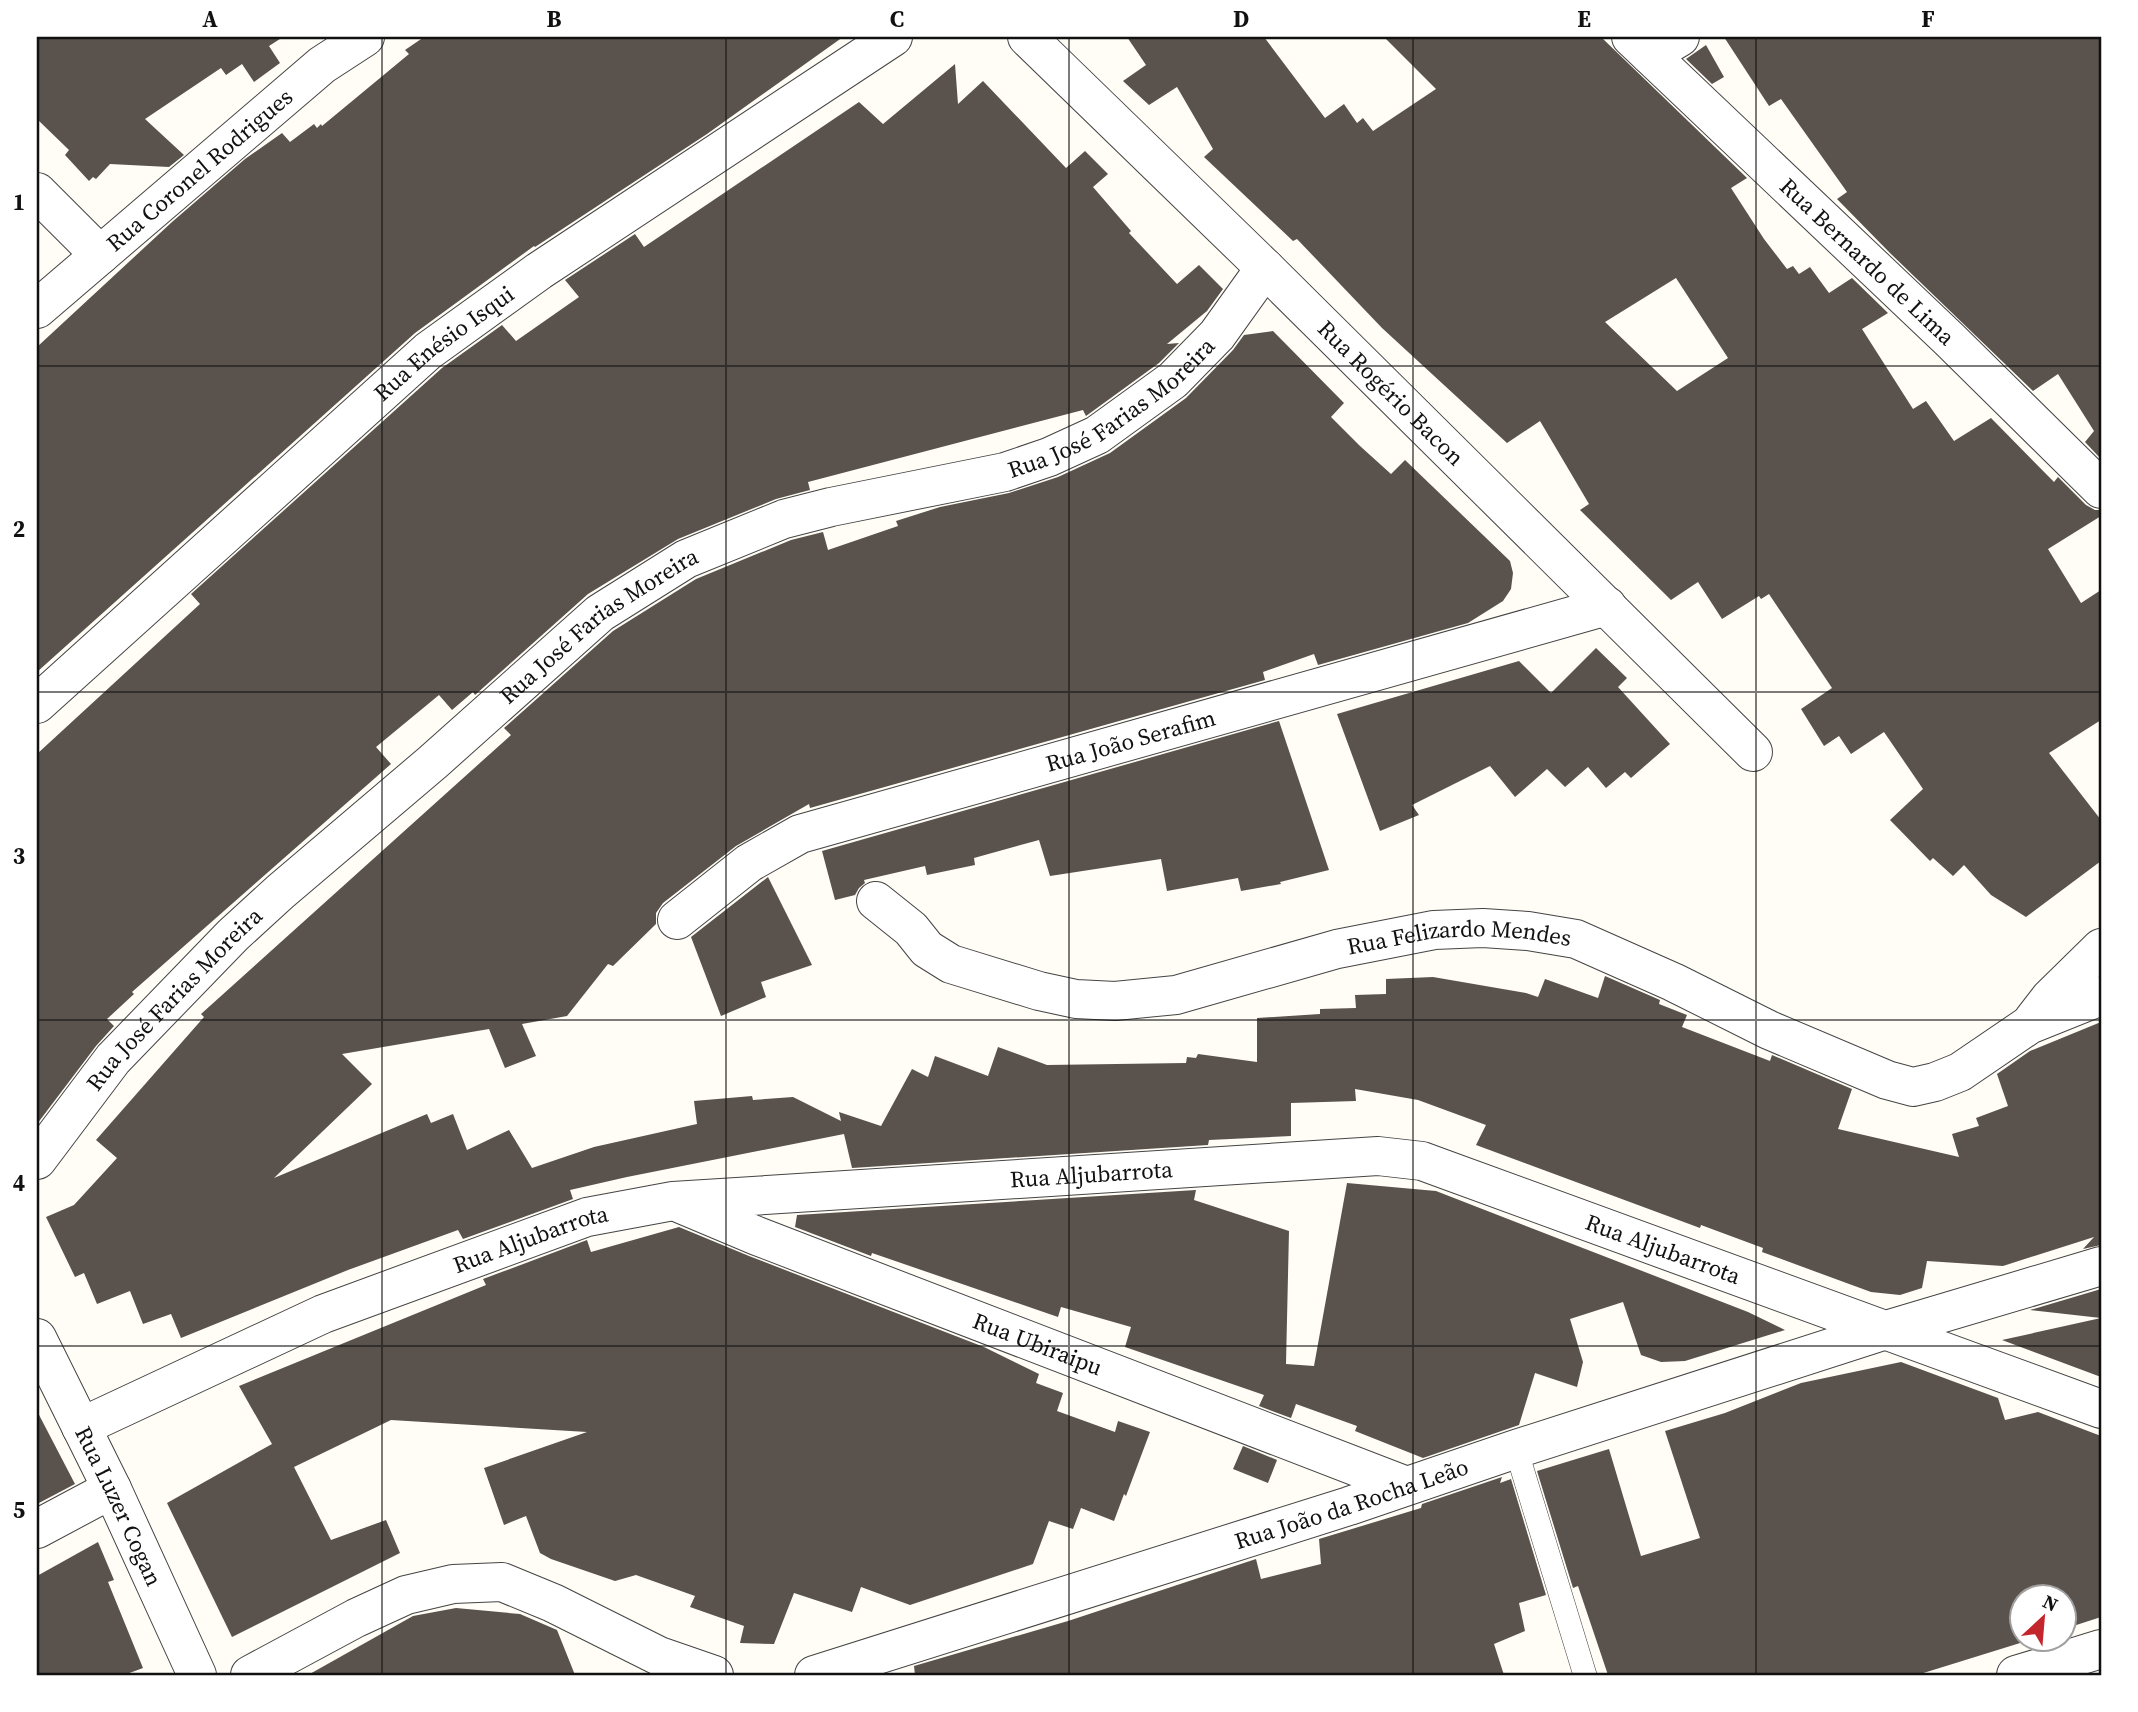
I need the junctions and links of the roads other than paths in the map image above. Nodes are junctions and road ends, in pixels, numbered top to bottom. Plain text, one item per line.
1 (365, 37) edge
2 (892, 37) edge
3 (1027, 37) edge
4 (1654, 43) edge
5 (37, 192) edge
6 (100, 255) junction
7 (1265, 268) junction
8 (37, 309) edge
9 (2101, 489) edge
10 (1607, 607) junction
11 (37, 704) edge
12 (1753, 752) dead end
13 (876, 901) dead end
14 (677, 920) dead end
15 (2101, 948) edge
16 (2101, 996) edge
17 (2028, 1025) junction
18 (37, 1160) edge
19 (673, 1201) junction
20 (2101, 1266) edge
21 (1886, 1330) junction
22 (37, 1338) edge
23 (2101, 1409) edge
24 (81, 1427) junction
25 (1516, 1448) junction
26 (1404, 1485) junction
27 (112, 1489) junction
28 (37, 1529) edge
29 (2101, 1649) edge
30 (197, 1675) edge
31 (250, 1675) edge
32 (714, 1675) edge
33 (814, 1675) edge
34 (1585, 1675) edge
35 (2016, 1675) edge

1 - 6 street, Rua Coronel Rodrigues
2 - 11 street, Rua Enésio Isqui
3 - 7 street, Rua Rogério Bacon
4 - 9 street, Rua Bernardo de Lima
5 - 6 street
6 - 8 street, Rua Coronel Rodrigues
7 - 10 street, Rua Rogério Bacon
7 - 18 street, Rua José Farias Moreira
10 - 12 street, Rua Rogério Bacon
10 - 14 street, Rua João Serafim
13 - 17 street, Rua Felizardo Mendes
15 - 17 street, Rua Felizardo Mendes
16 - 17 street, Rua Felizardo Mendes
19 - 21 street, Rua Aljubarrota
19 - 24 street, Rua Aljubarrota
19 - 26 street, Rua Ubiraipu
20 - 21 street, Rua João da Rocha Leão
21 - 23 street, Rua Aljubarrota
21 - 25 street, Rua João da Rocha Leão
22 - 24 street, Rua Luzer Cogan
24 - 27 street, Rua Luzer Cogan
25 - 26 street, Rua João da Rocha Leão
25 - 34 lane
26 - 33 street, Rua João da Rocha Leão
27 - 28 street
27 - 30 street, Rua Luzer Cogan
29 - 35 street
31 - 32 street

